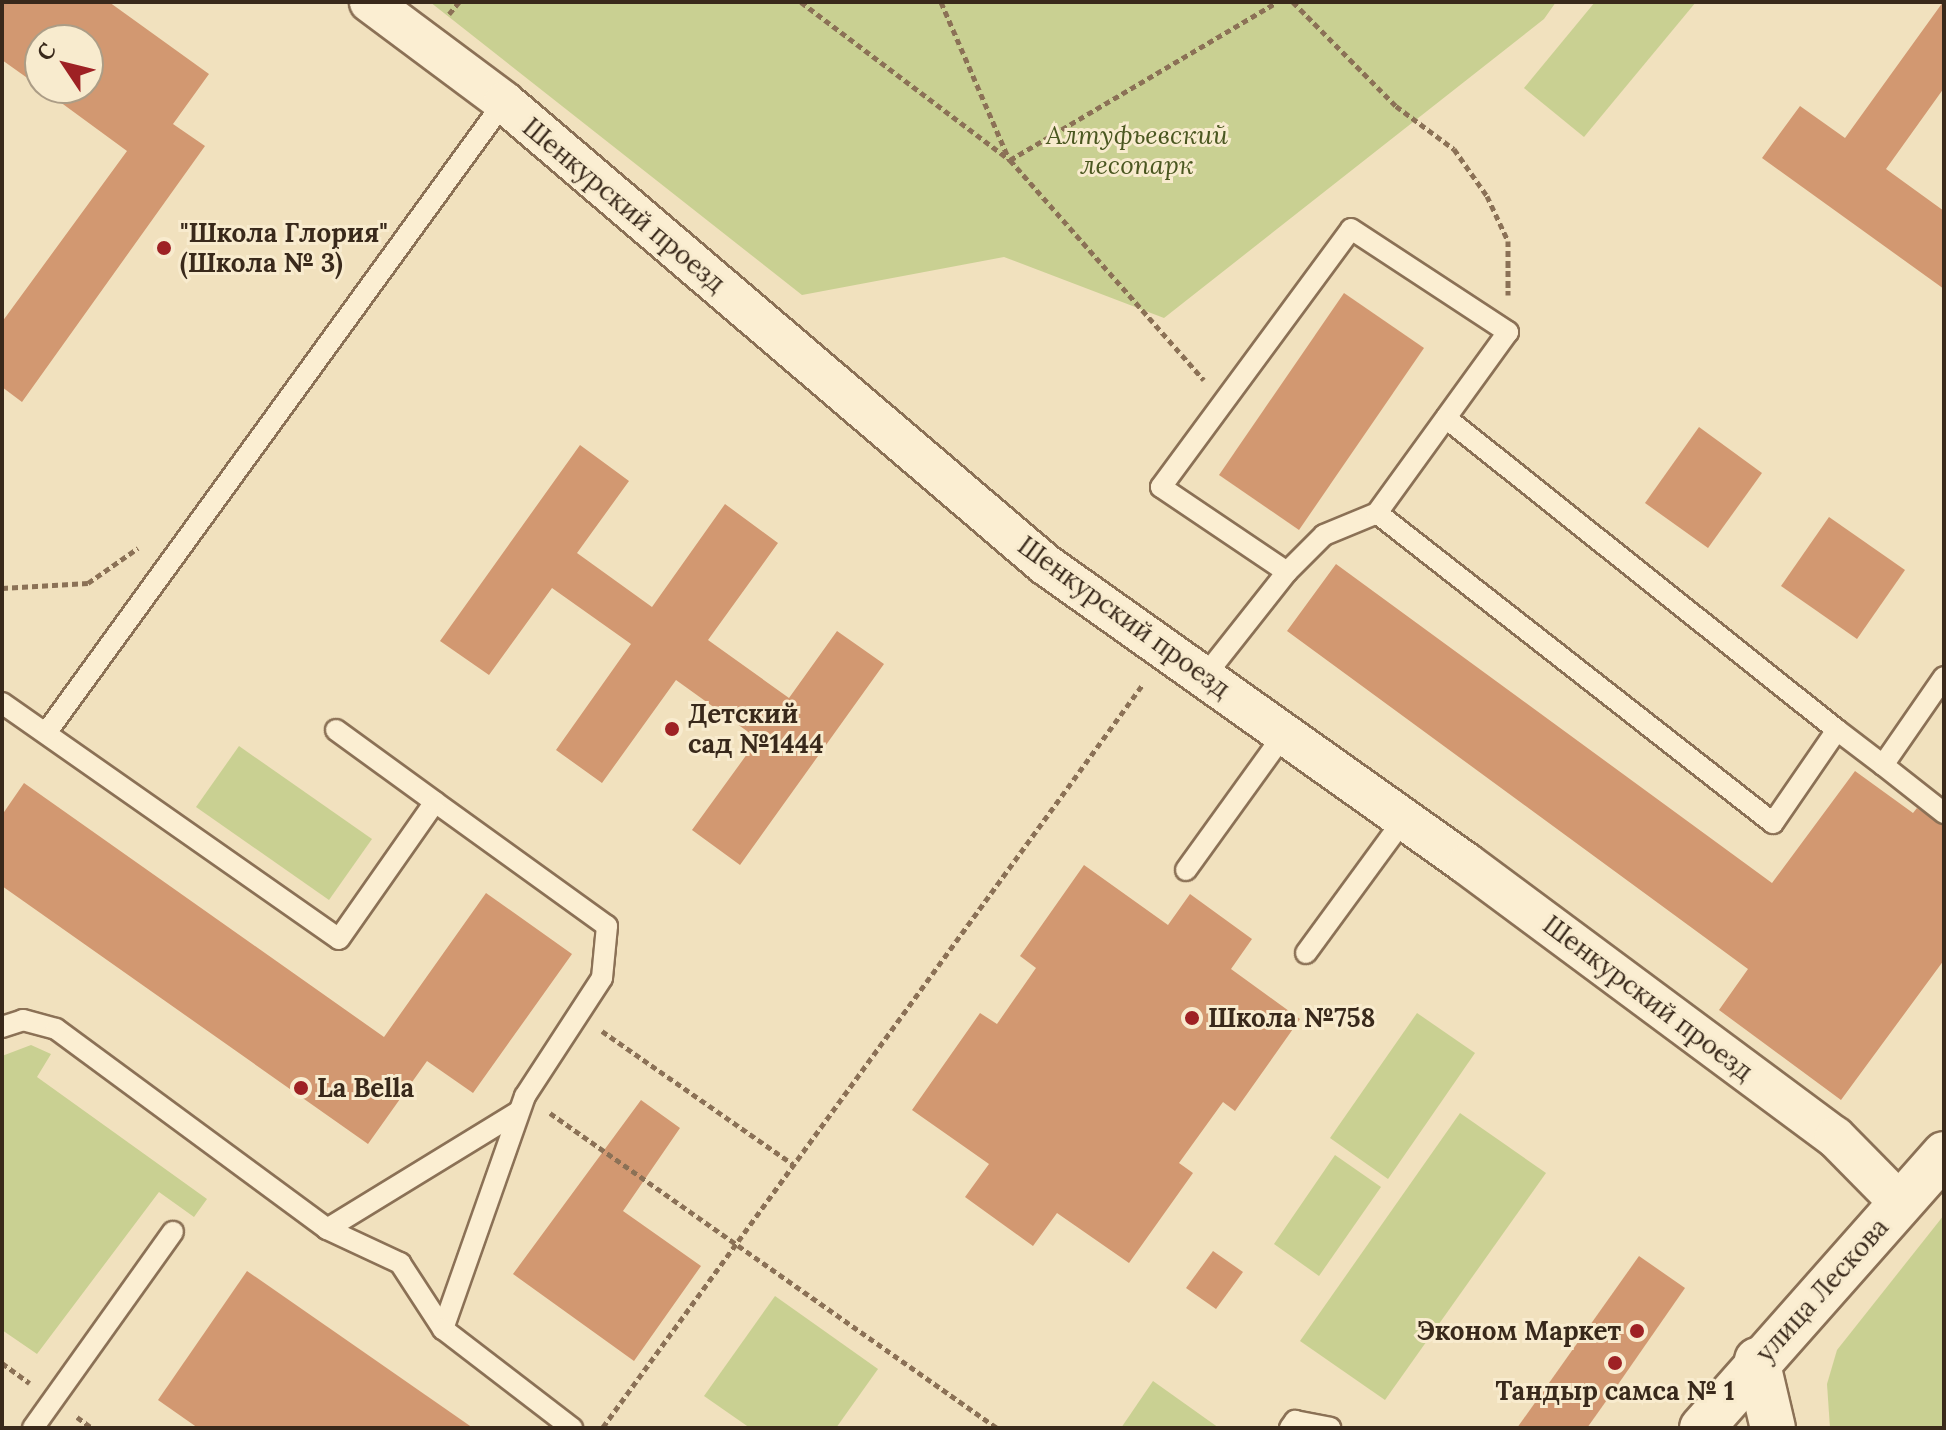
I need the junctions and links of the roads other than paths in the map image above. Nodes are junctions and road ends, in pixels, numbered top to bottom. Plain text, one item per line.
1 (370, 2) edge
2 (504, 102) junction
3 (1446, 418) junction
4 (1377, 513) junction
5 (1287, 572) junction
6 (1204, 677) junction
7 (1944, 677) edge
8 (2, 703) edge
9 (336, 730) dead end
10 (1837, 730) junction
11 (46, 733) junction
12 (1284, 734) junction
13 (1883, 765) junction
14 (435, 802) junction
15 (1944, 813) edge
16 (1404, 819) junction
17 (1186, 870) dead end
18 (1306, 953) dead end
19 (2, 1027) edge
20 (522, 1104) junction
21 (1944, 1154) edge
22 (1900, 1203) junction
23 (327, 1229) junction
24 (173, 1232) dead end
25 (443, 1329) junction
26 (1757, 1360) junction
27 (544, 1420) edge
28 (33, 1428) edge
29 (572, 1428) edge
30 (1290, 1428) edge
31 (1330, 1428) edge
32 (1702, 1428) edge
33 (1773, 1428) edge

1 - 2 street, Шенкурский проезд
2 - 6 street, Шенкурский проезд
2 - 11 lane
3 - 4 lane
3 - 5 lane
3 - 10 lane
4 - 5 lane
4 - 10 lane
5 - 6 lane
6 - 12 street, Шенкурский проезд
7 - 13 lane
8 - 11 lane
9 - 14 lane
10 - 13 lane
11 - 14 lane
12 - 16 street, Шенкурский проезд
12 - 17 lane
13 - 15 lane
14 - 20 lane
16 - 18 lane
16 - 22 street, Шенкурский проезд
19 - 23 lane
20 - 23 lane
20 - 25 lane
21 - 22 main road, улица Лескова
22 - 26 main road, улица Лескова
23 - 25 lane
24 - 28 lane
25 - 27 lane
26 - 32 main road, улица Лескова
26 - 33 main road
27 - 29 lane
30 - 31 lane

